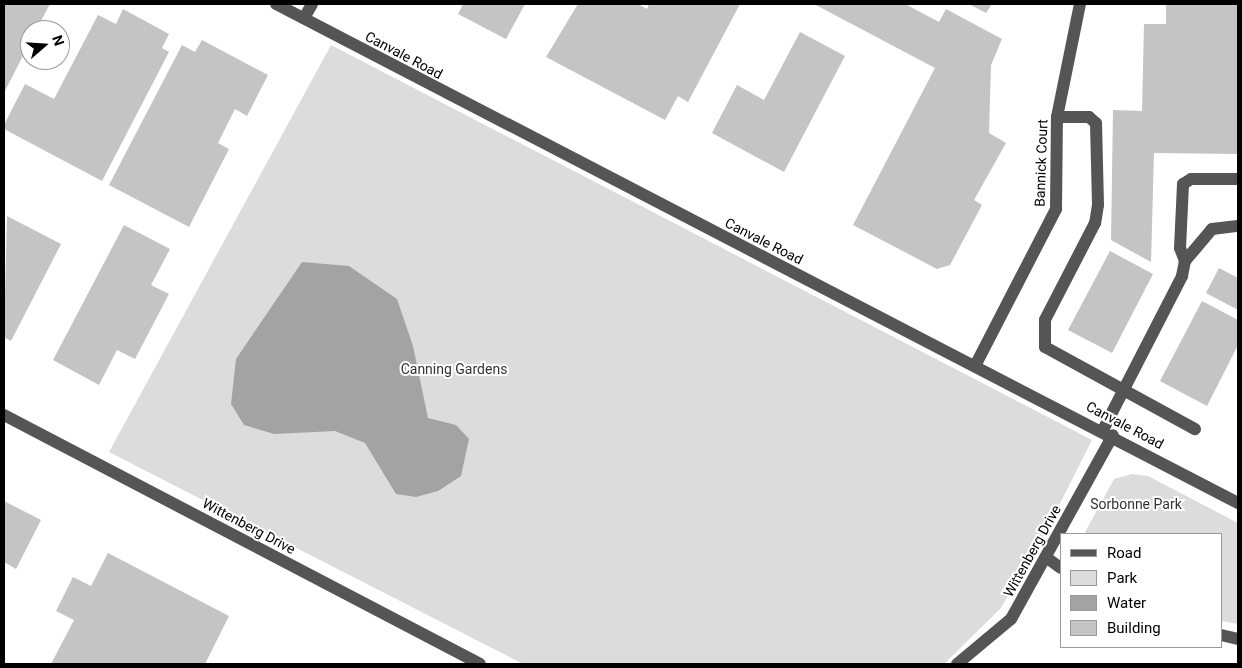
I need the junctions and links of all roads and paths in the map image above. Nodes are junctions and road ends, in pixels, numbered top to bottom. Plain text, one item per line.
1 (276, 4) edge
2 (312, 4) edge
3 (1080, 4) edge
4 (304, 18) junction
5 (1057, 116) junction
6 (1238, 179) edge
7 (1238, 226) edge
8 (1185, 261) junction
9 (975, 366) junction
10 (1123, 392) junction
11 (4, 415) edge
12 (1195, 429) dead end
13 (1108, 433) junction
14 (1238, 503) edge
15 (1046, 558) junction
16 (1060, 567) edge
17 (1222, 635) edge
18 (1238, 639) edge
19 (480, 664) edge
20 (957, 664) edge

1 - 4 street, Canvale Road
2 - 4 street
3 - 5 street, Bannick Court
4 - 9 street, Canvale Road
5 - 9 street, Bannick Court
5 - 10 street
6 - 8 street
7 - 8 street
8 - 10 street, Wittenberg Drive
9 - 13 street, Canvale Road
10 - 12 street
10 - 13 street, Wittenberg Drive
11 - 19 street, Wittenberg Drive
13 - 14 street, Canvale Road
13 - 15 street, Wittenberg Drive
15 - 16 street
15 - 20 street, Wittenberg Drive
17 - 18 street

